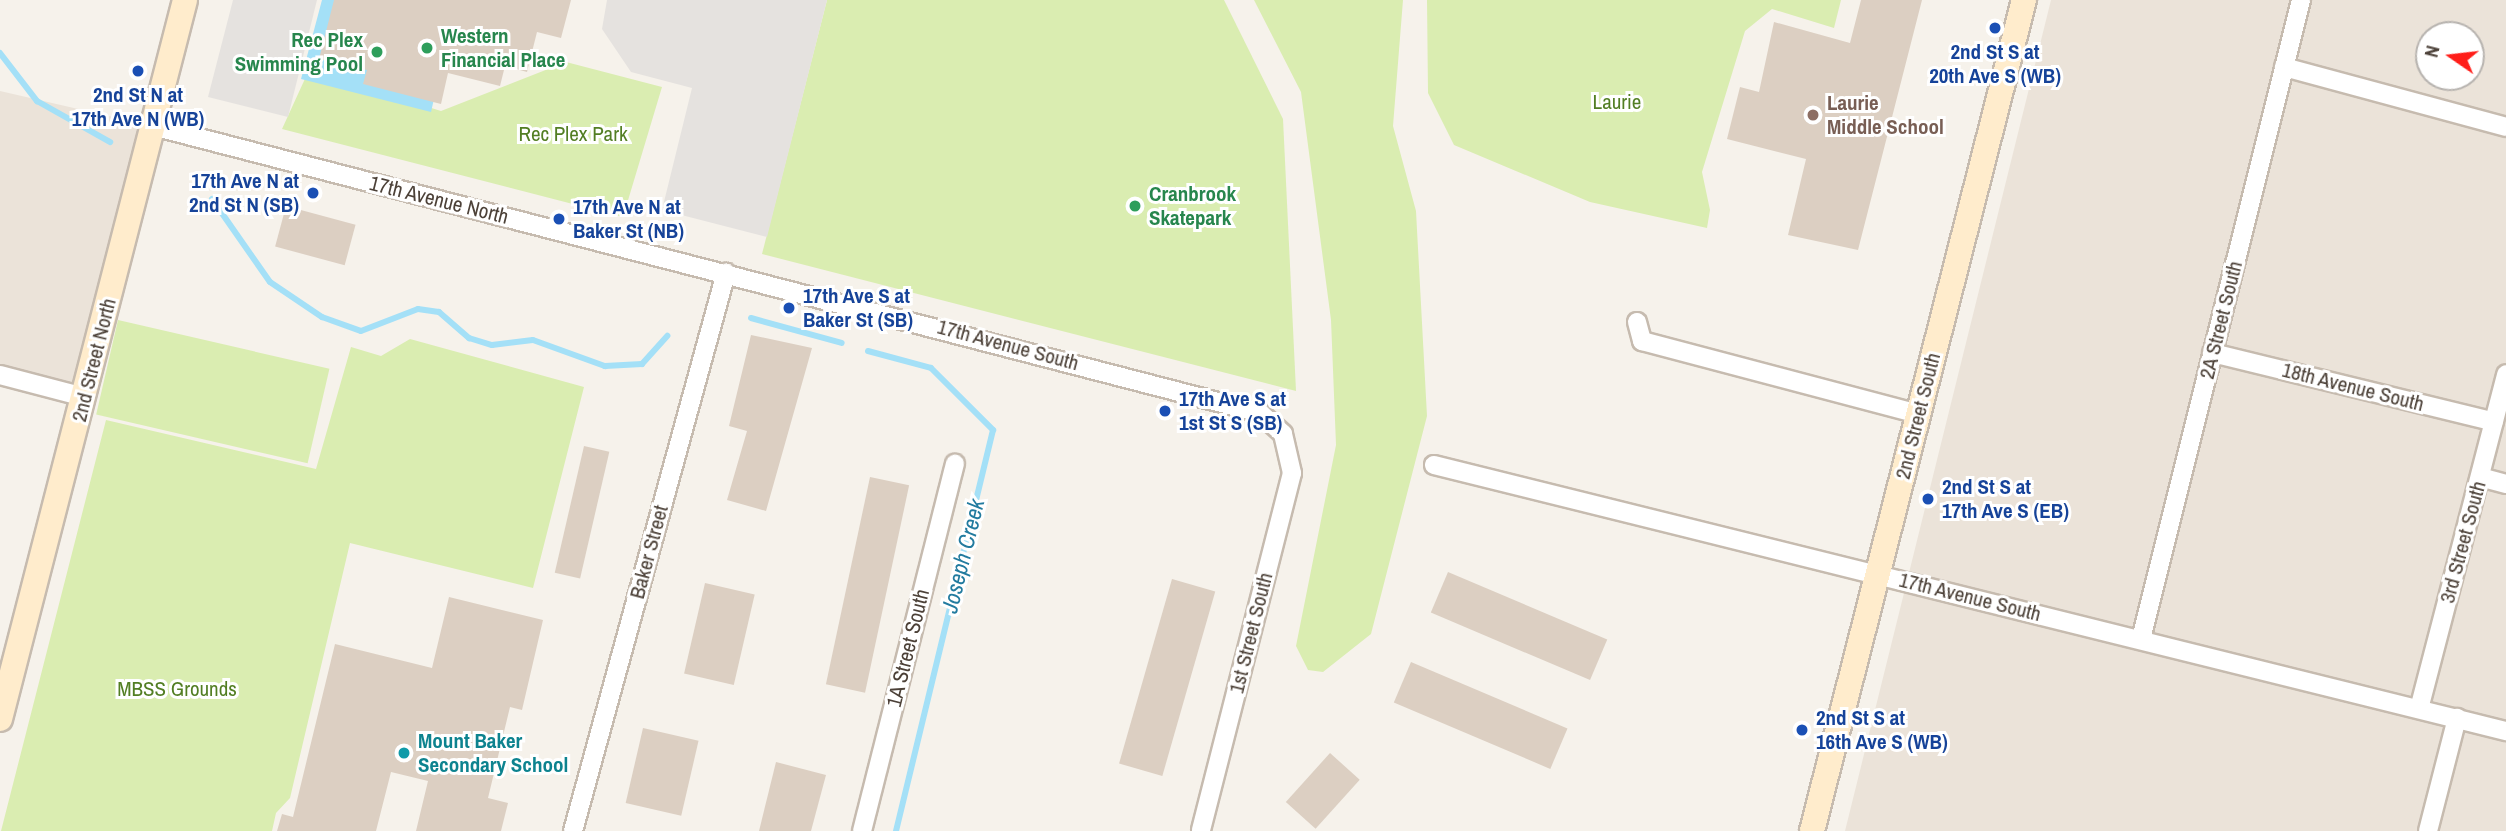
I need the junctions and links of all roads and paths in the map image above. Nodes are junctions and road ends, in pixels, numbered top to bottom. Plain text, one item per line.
1 (185, 0) edge
2 (2024, 0) edge
3 (2301, 0) edge
4 (2284, 67) junction
5 (153, 127) junction
6 (2506, 127) edge
7 (726, 273) junction
8 (1637, 322) dead end
9 (2212, 353) junction
10 (2506, 374) edge
11 (0, 376) edge
12 (84, 397) junction
13 (1918, 414) junction
14 (2494, 422) junction
15 (1283, 434) joint
16 (955, 464) dead end
17 (1434, 465) dead end
18 (2480, 477) junction
19 (2506, 484) edge
20 (1877, 575) junction
21 (2141, 639) junction
22 (2419, 709) junction
23 (2457, 718) junction
24 (0, 719) edge
25 (2506, 731) edge
26 (573, 831) edge
27 (862, 831) edge
28 (1201, 831) edge
29 (1812, 831) edge
30 (2428, 831) edge

1 - 5 main road, 2nd Street North
2 - 13 main road, 2nd Street South
3 - 4 street, 2A Street South
4 - 6 street
4 - 9 street, 2A Street South
5 - 7 street, 17th Avenue North
5 - 12 main road, 2nd Street North
7 - 15 street, 17th Avenue South
7 - 26 street, Baker Street
8 - 13 street
9 - 14 street, 18th Avenue South
9 - 21 street, 2A Street South
10 - 14 street, 3rd Street South
11 - 12 street
12 - 24 main road, 2nd Street North
13 - 20 main road, 2nd Street South
14 - 18 street, 3rd Street South
15 - 28 street, 1st Street South
16 - 27 street, 1A Street South
17 - 20 street, 17th Avenue South
18 - 19 street
18 - 22 street, 3rd Street South
20 - 21 street, 17th Avenue South
20 - 29 main road, 2nd Street South
21 - 22 street, 17th Avenue South
22 - 23 street, 17th Avenue South
23 - 25 street, 17th Avenue South
23 - 30 street

